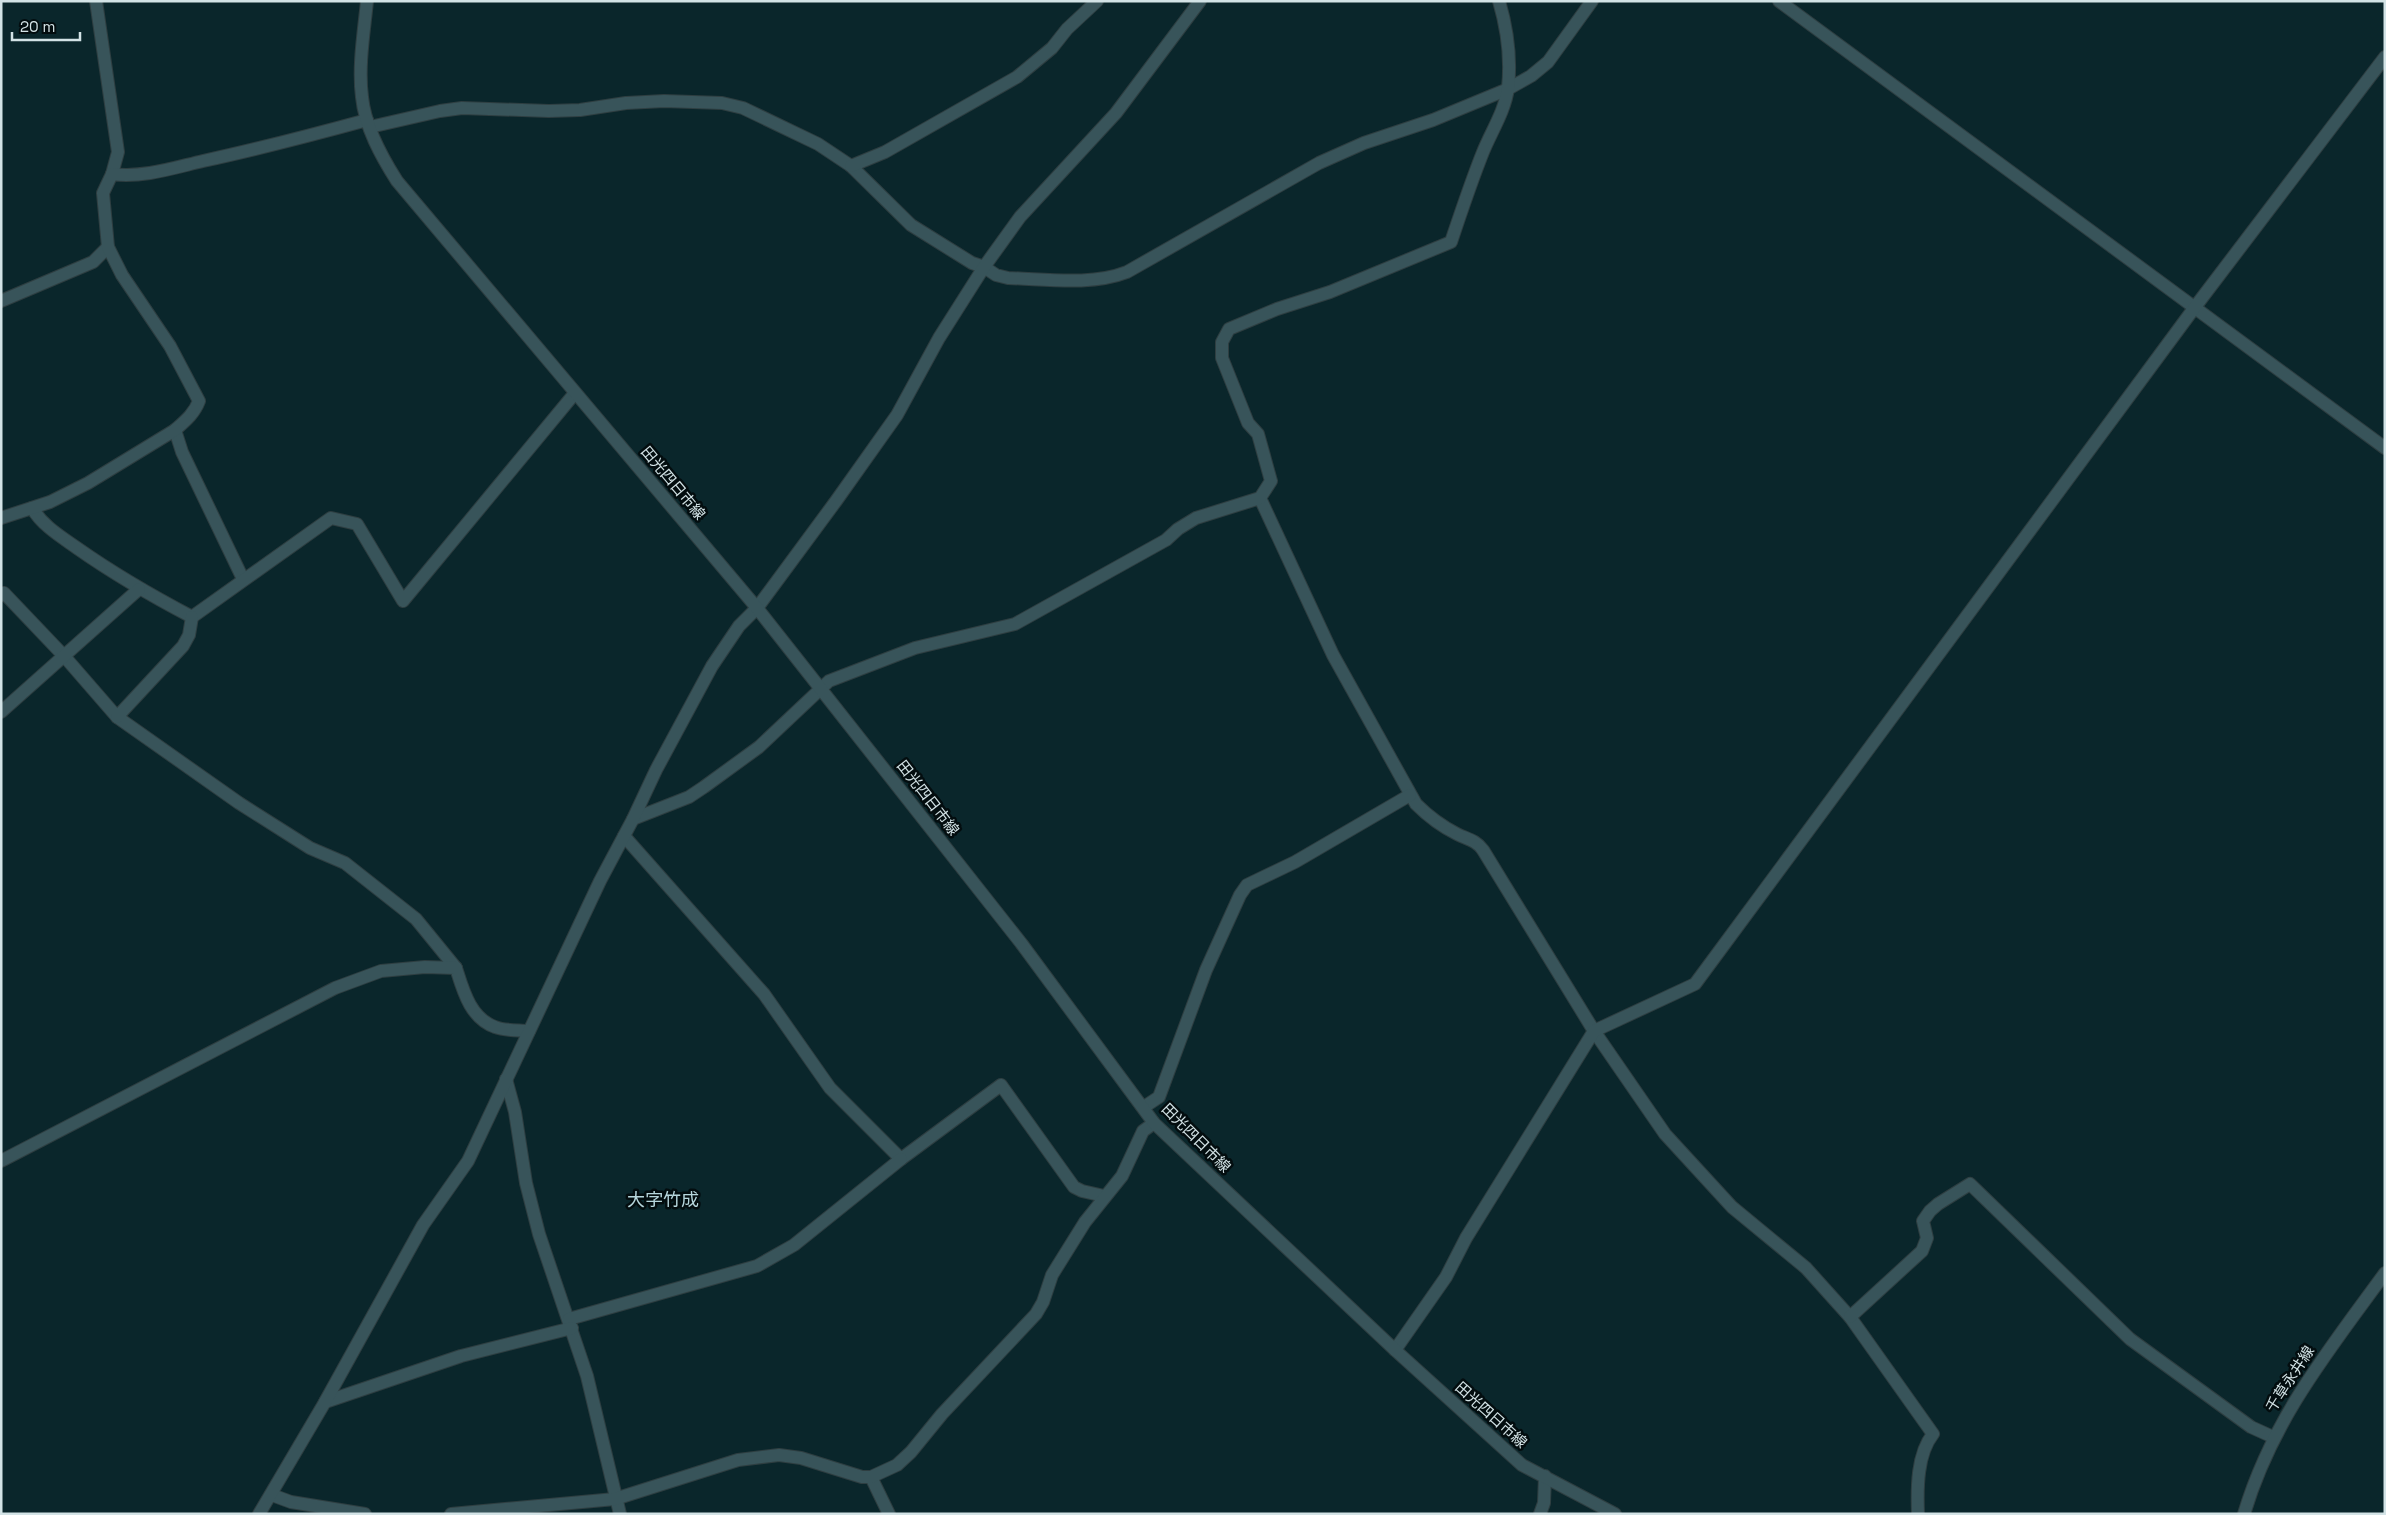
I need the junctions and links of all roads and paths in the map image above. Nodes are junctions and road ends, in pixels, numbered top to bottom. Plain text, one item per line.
1 (96, 1) edge
2 (367, 1) edge
3 (1097, 1) edge
4 (1200, 1) edge
5 (1499, 1) edge
6 (1592, 1) edge
7 (1779, 1) edge
8 (2385, 56) edge
9 (1508, 89) junction
10 (368, 123) junction
11 (851, 166) junction
12 (112, 174) junction
13 (108, 247) junction
14 (984, 267) junction
15 (1, 301) edge
16 (2195, 307) junction
17 (575, 393) junction
18 (175, 430) junction
19 (2385, 448) edge
20 (1260, 498) junction
21 (32, 508) junction
22 (1, 518) edge
23 (243, 579) junction
24 (139, 589) junction
25 (1, 595) edge
26 (757, 608) junction
27 (192, 617) junction
28 (64, 656) junction
29 (820, 687) junction
30 (1, 712) edge
31 (117, 717) junction
32 (1410, 795) junction
33 (633, 819) junction
34 (624, 836) junction
35 (456, 968) junction
36 (529, 1031) junction
37 (1594, 1031) junction
38 (506, 1080) junction
39 (1144, 1107) junction
40 (1154, 1122) junction
41 (901, 1159) junction
42 (1, 1161) edge
43 (1104, 1196) junction
44 (2385, 1273) edge
45 (1850, 1317) junction
46 (570, 1323) junction
47 (1395, 1350) junction
48 (325, 1402) junction
49 (2273, 1437) junction
50 (1545, 1476) junction
51 (871, 1477) junction
52 (272, 1495) junction
53 (615, 1499) junction
54 (1610, 1512) edge
55 (259, 1514) edge
56 (365, 1514) edge
57 (451, 1514) edge
58 (620, 1514) edge
59 (889, 1514) edge
60 (1540, 1514) edge
61 (1918, 1514) edge
62 (2244, 1514) edge

1 - 12 street
2 - 10 street, 田光四日市線
3 - 11 street
4 - 14 street
5 - 9 street
6 - 9 street
7 - 16 street
8 - 16 street
9 - 14 street
9 - 20 street
10 - 11 street
10 - 12 street
10 - 17 street, 田光四日市線
11 - 14 street
12 - 13 street
13 - 15 street
13 - 18 street
14 - 26 street
16 - 19 street
16 - 37 street
17 - 23 street
17 - 26 street, 田光四日市線
18 - 21 street
18 - 23 street
20 - 29 street
20 - 32 street
21 - 22 street
21 - 24 street
23 - 27 street
24 - 27 street
24 - 28 street
25 - 28 street
26 - 29 street, 田光四日市線
26 - 33 street
27 - 31 street
28 - 30 street
28 - 31 street
29 - 33 street
29 - 39 street, 田光四日市線
31 - 35 street
32 - 37 street
32 - 39 street
33 - 34 street
34 - 36 street
34 - 41 street
35 - 36 street
35 - 42 street
36 - 38 street
37 - 45 street
37 - 47 street
38 - 46 street
38 - 48 street
39 - 40 street, 田光四日市線
40 - 43 street
40 - 47 street, 田光四日市線
41 - 43 street
41 - 46 street
43 - 51 street
44 - 49 street, 千草永井線
45 - 49 street
45 - 61 street
46 - 48 street
46 - 53 street
47 - 50 street, 田光四日市線
48 - 52 street
49 - 62 street, 千草永井線
50 - 54 street, 田光四日市線
50 - 60 street
51 - 53 street
51 - 59 street
52 - 55 street
52 - 56 street
53 - 57 street
53 - 58 street

